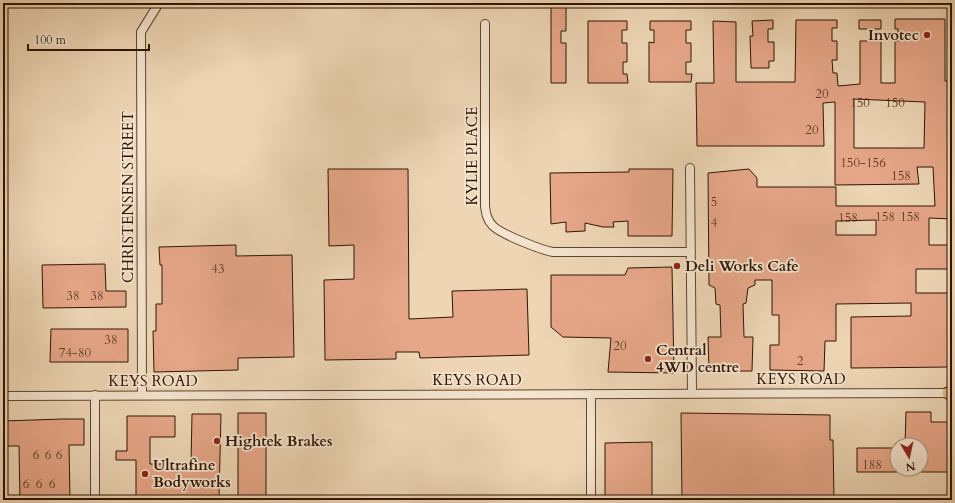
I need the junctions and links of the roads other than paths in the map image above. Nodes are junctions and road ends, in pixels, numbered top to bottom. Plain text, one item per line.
1 (159, 3) edge
2 (485, 24) dead end
3 (690, 168) dead end
4 (691, 252) junction
5 (951, 393) edge
6 (591, 394) junction
7 (692, 394) junction
8 (95, 395) junction
9 (142, 395) junction
10 (3, 396) edge
11 (95, 500) edge
12 (592, 500) edge

1 - 9 street, CHRISTENSEN STREET
2 - 4 street, KYLIE PLACE
3 - 4 street
4 - 7 street
5 - 7 street, KEYS ROAD
6 - 7 street, KEYS ROAD
6 - 9 street, KEYS ROAD
6 - 12 street
8 - 9 street, KEYS ROAD
8 - 10 street, KEYS ROAD
8 - 11 street

